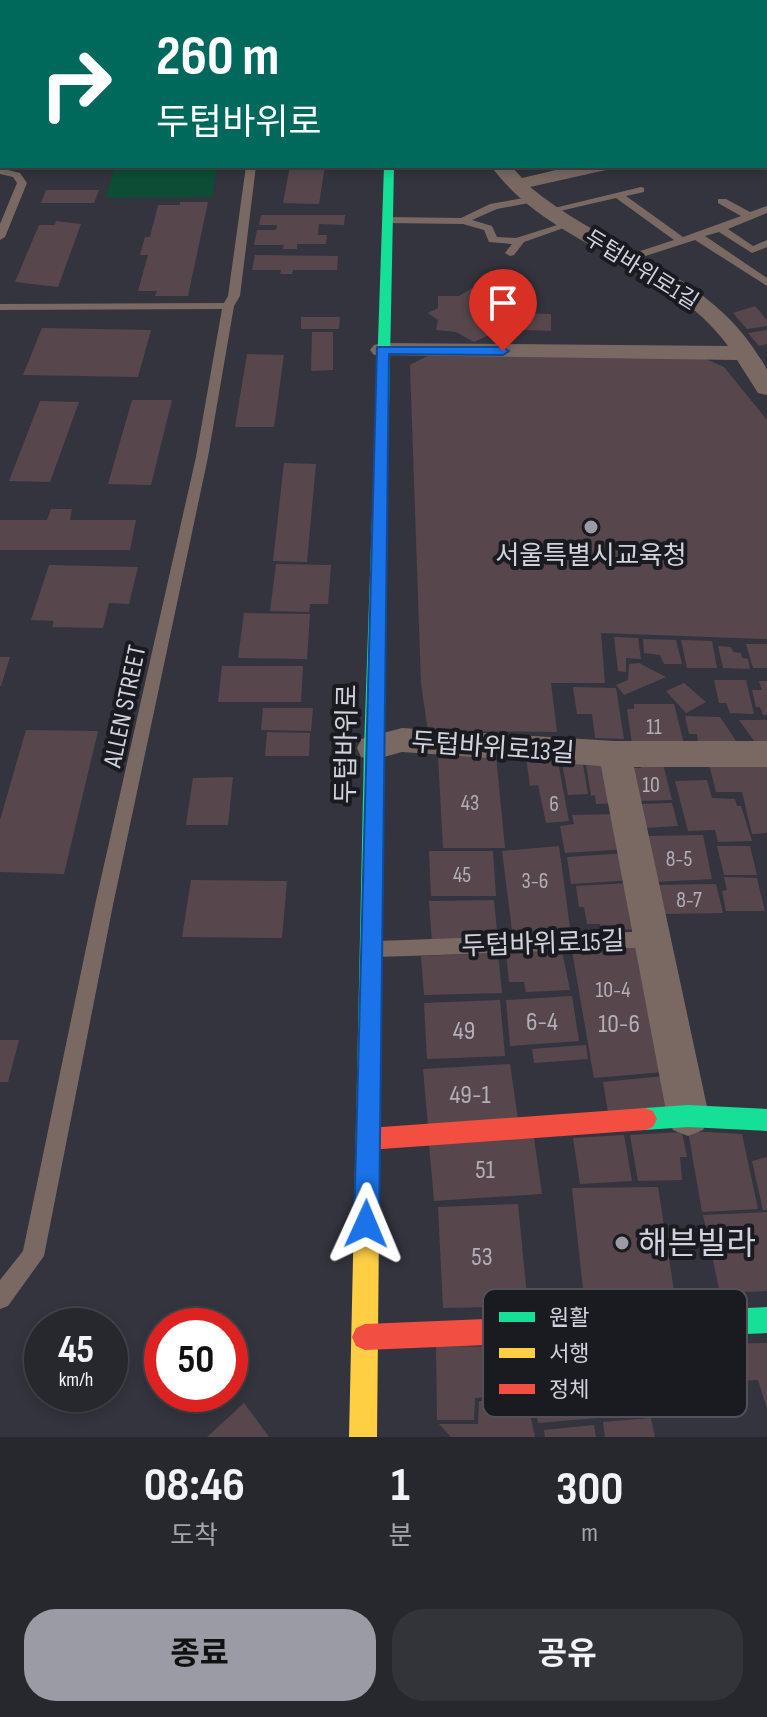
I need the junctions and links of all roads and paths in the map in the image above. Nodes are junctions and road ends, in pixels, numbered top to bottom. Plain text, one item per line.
1 (251, 168) edge
2 (389, 168) edge
3 (503, 168) edge
4 (595, 168) edge
5 (0, 171) edge
6 (641, 190) dead end
7 (618, 195) junction
8 (530, 199) junction
9 (722, 201) dead end
10 (767, 209) edge
11 (749, 216) junction
12 (387, 220) junction
13 (463, 221) junction
14 (570, 224) junction
15 (720, 228) junction
16 (697, 236) junction
17 (0, 237) edge
18 (519, 241) junction
19 (682, 241) junction
20 (767, 243) edge
21 (510, 253) dead end
22 (629, 258) junction
23 (767, 283) edge
24 (228, 306) junction
25 (0, 307) edge
26 (382, 350) junction
27 (744, 353) junction
28 (767, 388) edge
29 (373, 748) junction
30 (615, 754) junction
31 (767, 754) edge
32 (648, 920) junction
33 (371, 950) junction
34 (688, 1116) junction
35 (767, 1120) edge
36 (368, 1139) junction
37 (0, 1298) edge
38 (767, 1320) edge
39 (747, 1321) edge
40 (483, 1332) edge
41 (365, 1337) junction
42 (363, 1437) edge

1 - 24 lane, ALLEN STREET
2 - 12 main road, 두텁바위로
3 - 8 street, 두텁바위로1길
4 - 8 street
5 - 17 lane
6 - 7 lane
7 - 8 lane
7 - 19 lane
8 - 13 lane
8 - 14 street, 두텁바위로1길
9 - 11 lane
10 - 11 lane
11 - 15 lane
12 - 13 lane
12 - 26 main road, 두텁바위로
13 - 18 lane
14 - 18 lane
14 - 22 street, 두텁바위로1길
15 - 16 lane
15 - 20 lane
16 - 19 lane
16 - 23 lane
18 - 21 lane
19 - 22 lane
22 - 27 street, 두텁바위로1길
24 - 25 lane
24 - 37 lane, ALLEN STREET
26 - 27 street
26 - 29 main road, 두텁바위로
27 - 28 street, 두텁바위로1길
29 - 30 street, 두텁바위로13길
29 - 33 main road, 두텁바위로
30 - 31 street, 두텁바위로13길
30 - 32 street
32 - 33 lane, 두텁바위로15길
32 - 34 street, 두텁바위로15길
33 - 36 main road, 두텁바위로
34 - 35 main road
34 - 36 main road
36 - 41 main road, 두텁바위로
38 - 39 main road
40 - 41 main road
41 - 42 main road, 두텁바위로

